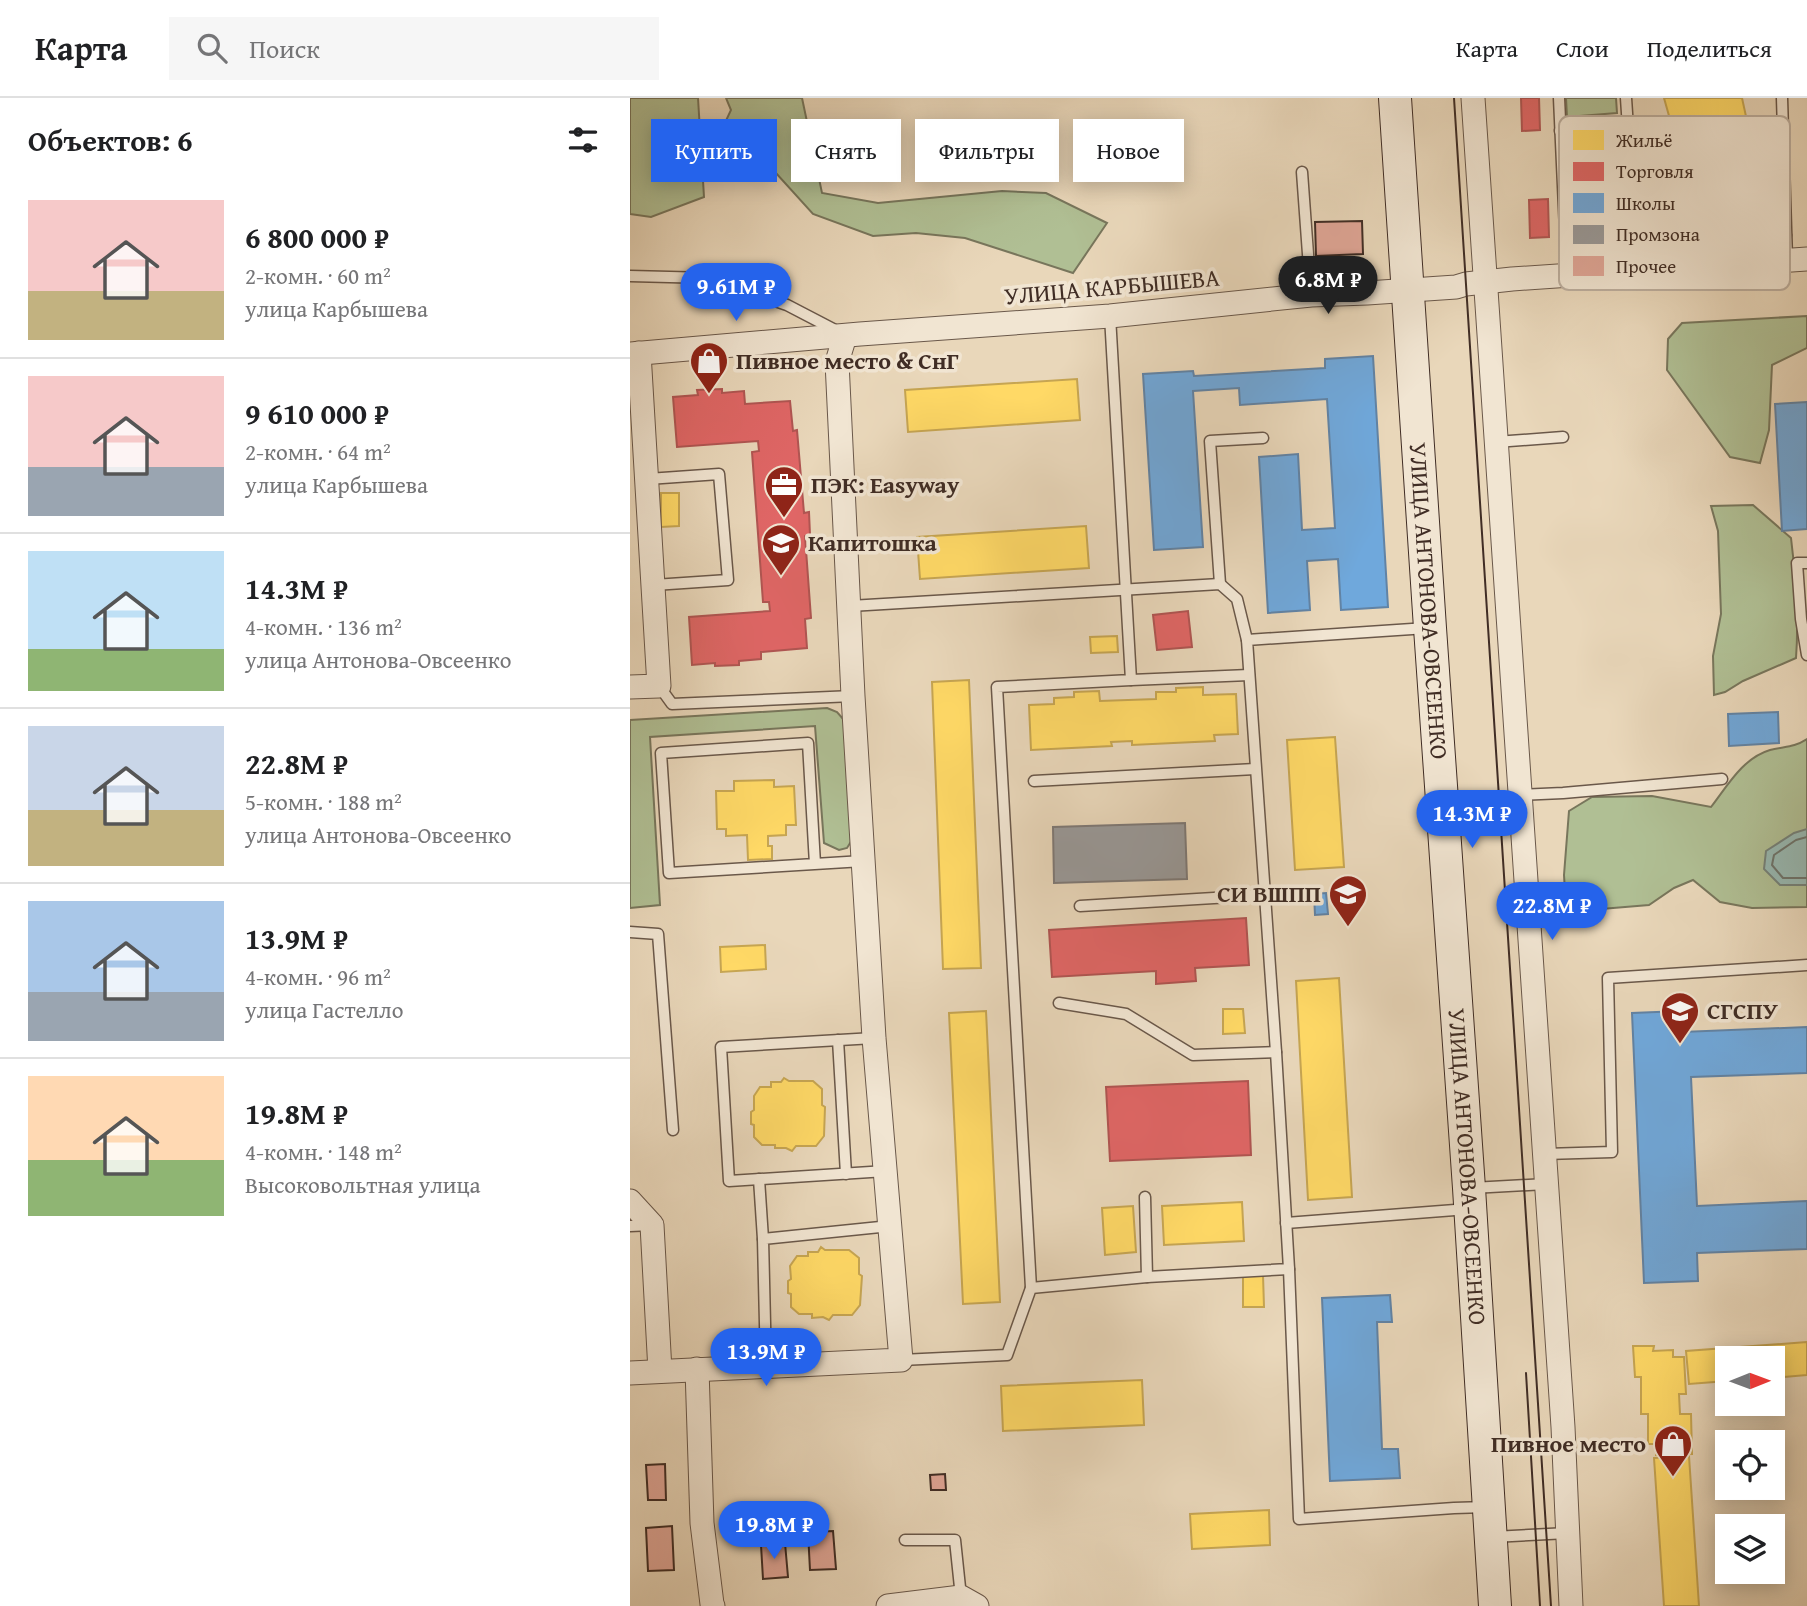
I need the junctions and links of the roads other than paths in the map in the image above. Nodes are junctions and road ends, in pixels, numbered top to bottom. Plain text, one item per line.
1 (1395, 98) edge
2 (1473, 98) edge
3 (1559, 98) edge
4 (1626, 98) edge
5 (1782, 98) edge
6 (1560, 116) edge
7 (1627, 116) edge
8 (1782, 116) edge
9 (1302, 172) dead end
10 (630, 276) edge
11 (1559, 276) edge
12 (1485, 281) junction
13 (1409, 289) junction
14 (1311, 295) junction
15 (1110, 316) junction
16 (845, 336) junction
17 (635, 354) edge
18 (1263, 438) dead end
19 (1563, 438) dead end
20 (1496, 442) junction
21 (644, 471) junction
22 (1807, 563) edge
23 (1220, 584) junction
24 (654, 585) junction
25 (1126, 589) junction
26 (850, 606) junction
27 (1430, 628) junction
28 (1247, 640) junction
29 (1807, 655) edge
30 (1249, 675) junction
31 (1131, 680) junction
32 (659, 686) junction
33 (630, 688) edge
34 (853, 696) junction
35 (1255, 769) junction
36 (1722, 779) dead end
37 (1034, 781) dead end
38 (1520, 795) junction
39 (863, 861) junction
40 (816, 864) junction
41 (1264, 895) junction
42 (1080, 906) dead end
43 (630, 932) edge
44 (1807, 965) edge
45 (1059, 1003) dead end
46 (874, 1038) junction
47 (838, 1040) junction
48 (1276, 1052) junction
49 (673, 1130) dead end
50 (1545, 1154) junction
51 (886, 1171) junction
52 (846, 1174) junction
53 (759, 1179) junction
54 (1546, 1184) junction
55 (1145, 1197) dead end
56 (1470, 1198) junction
57 (630, 1201) edge
58 (1286, 1223) junction
59 (641, 1226) edge
60 (890, 1226) junction
61 (763, 1238) junction
62 (1289, 1269) junction
63 (1147, 1277) junction
64 (1031, 1288) junction
65 (901, 1360) junction
66 (766, 1366) junction
67 (697, 1369) junction
68 (660, 1371) junction
69 (630, 1373) edge
70 (1490, 1522) junction
71 (1568, 1533) junction
72 (905, 1540) dead end
73 (969, 1602) edge
74 (713, 1606) edge
75 (888, 1606) edge
76 (1495, 1606) edge
77 (1571, 1606) edge

1 - 13 main road, УЛИЦА АНТОНОВА-ОВСЕЕНКО
2 - 12 street
3 - 6 lane
4 - 7 lane
5 - 8 lane
9 - 14 lane
10 - 16 lane
11 - 12 street, УЛИЦА КАРБЫШЕВА
12 - 13 street, УЛИЦА КАРБЫШЕВА
12 - 20 street
13 - 14 street, УЛИЦА КАРБЫШЕВА
13 - 27 main road, УЛИЦА АНТОНОВА-ОВСЕЕНКО
14 - 15 street, УЛИЦА КАРБЫШЕВА
15 - 16 street, УЛИЦА КАРБЫШЕВА
15 - 25 lane
16 - 17 street, УЛИЦА КАРБЫШЕВА
16 - 26 street
17 - 21 street
18 - 23 lane
19 - 20 lane
20 - 38 street
21 - 24 street
21 - 24 lane
22 - 29 lane
23 - 25 lane
23 - 28 lane
24 - 32 street
25 - 26 lane
25 - 31 lane
26 - 34 street
27 - 28 lane
27 - 56 main road, УЛИЦА АНТОНОВА-ОВСЕЕНКО
28 - 30 lane
30 - 31 lane
30 - 35 lane
31 - 64 lane
32 - 33 street
32 - 34 lane
34 - 39 street
35 - 37 lane
35 - 41 lane
36 - 38 lane
38 - 50 street
39 - 40 lane
39 - 46 street
40 - 40 lane
41 - 42 lane
41 - 48 lane
43 - 49 lane
44 - 50 lane
45 - 48 lane
46 - 47 lane
46 - 51 street
47 - 52 lane
47 - 53 lane
48 - 58 lane
50 - 54 street
51 - 52 lane
51 - 60 street
52 - 53 lane
53 - 61 lane
54 - 56 lane
54 - 71 street
55 - 63 lane
56 - 58 lane
56 - 70 main road, УЛИЦА АНТОНОВА-ОВСЕЕНКО
57 - 59 street
58 - 62 lane
59 - 68 street
60 - 61 lane
60 - 65 street
61 - 66 lane
62 - 63 lane
62 - 70 lane
63 - 64 lane
64 - 65 lane
65 - 66 street
66 - 67 street
67 - 68 street
67 - 74 street
68 - 69 street
70 - 71 lane
70 - 76 main road, УЛИЦА АНТОНОВА-ОВСЕЕНКО
71 - 77 street
72 - 73 lane
73 - 75 street

